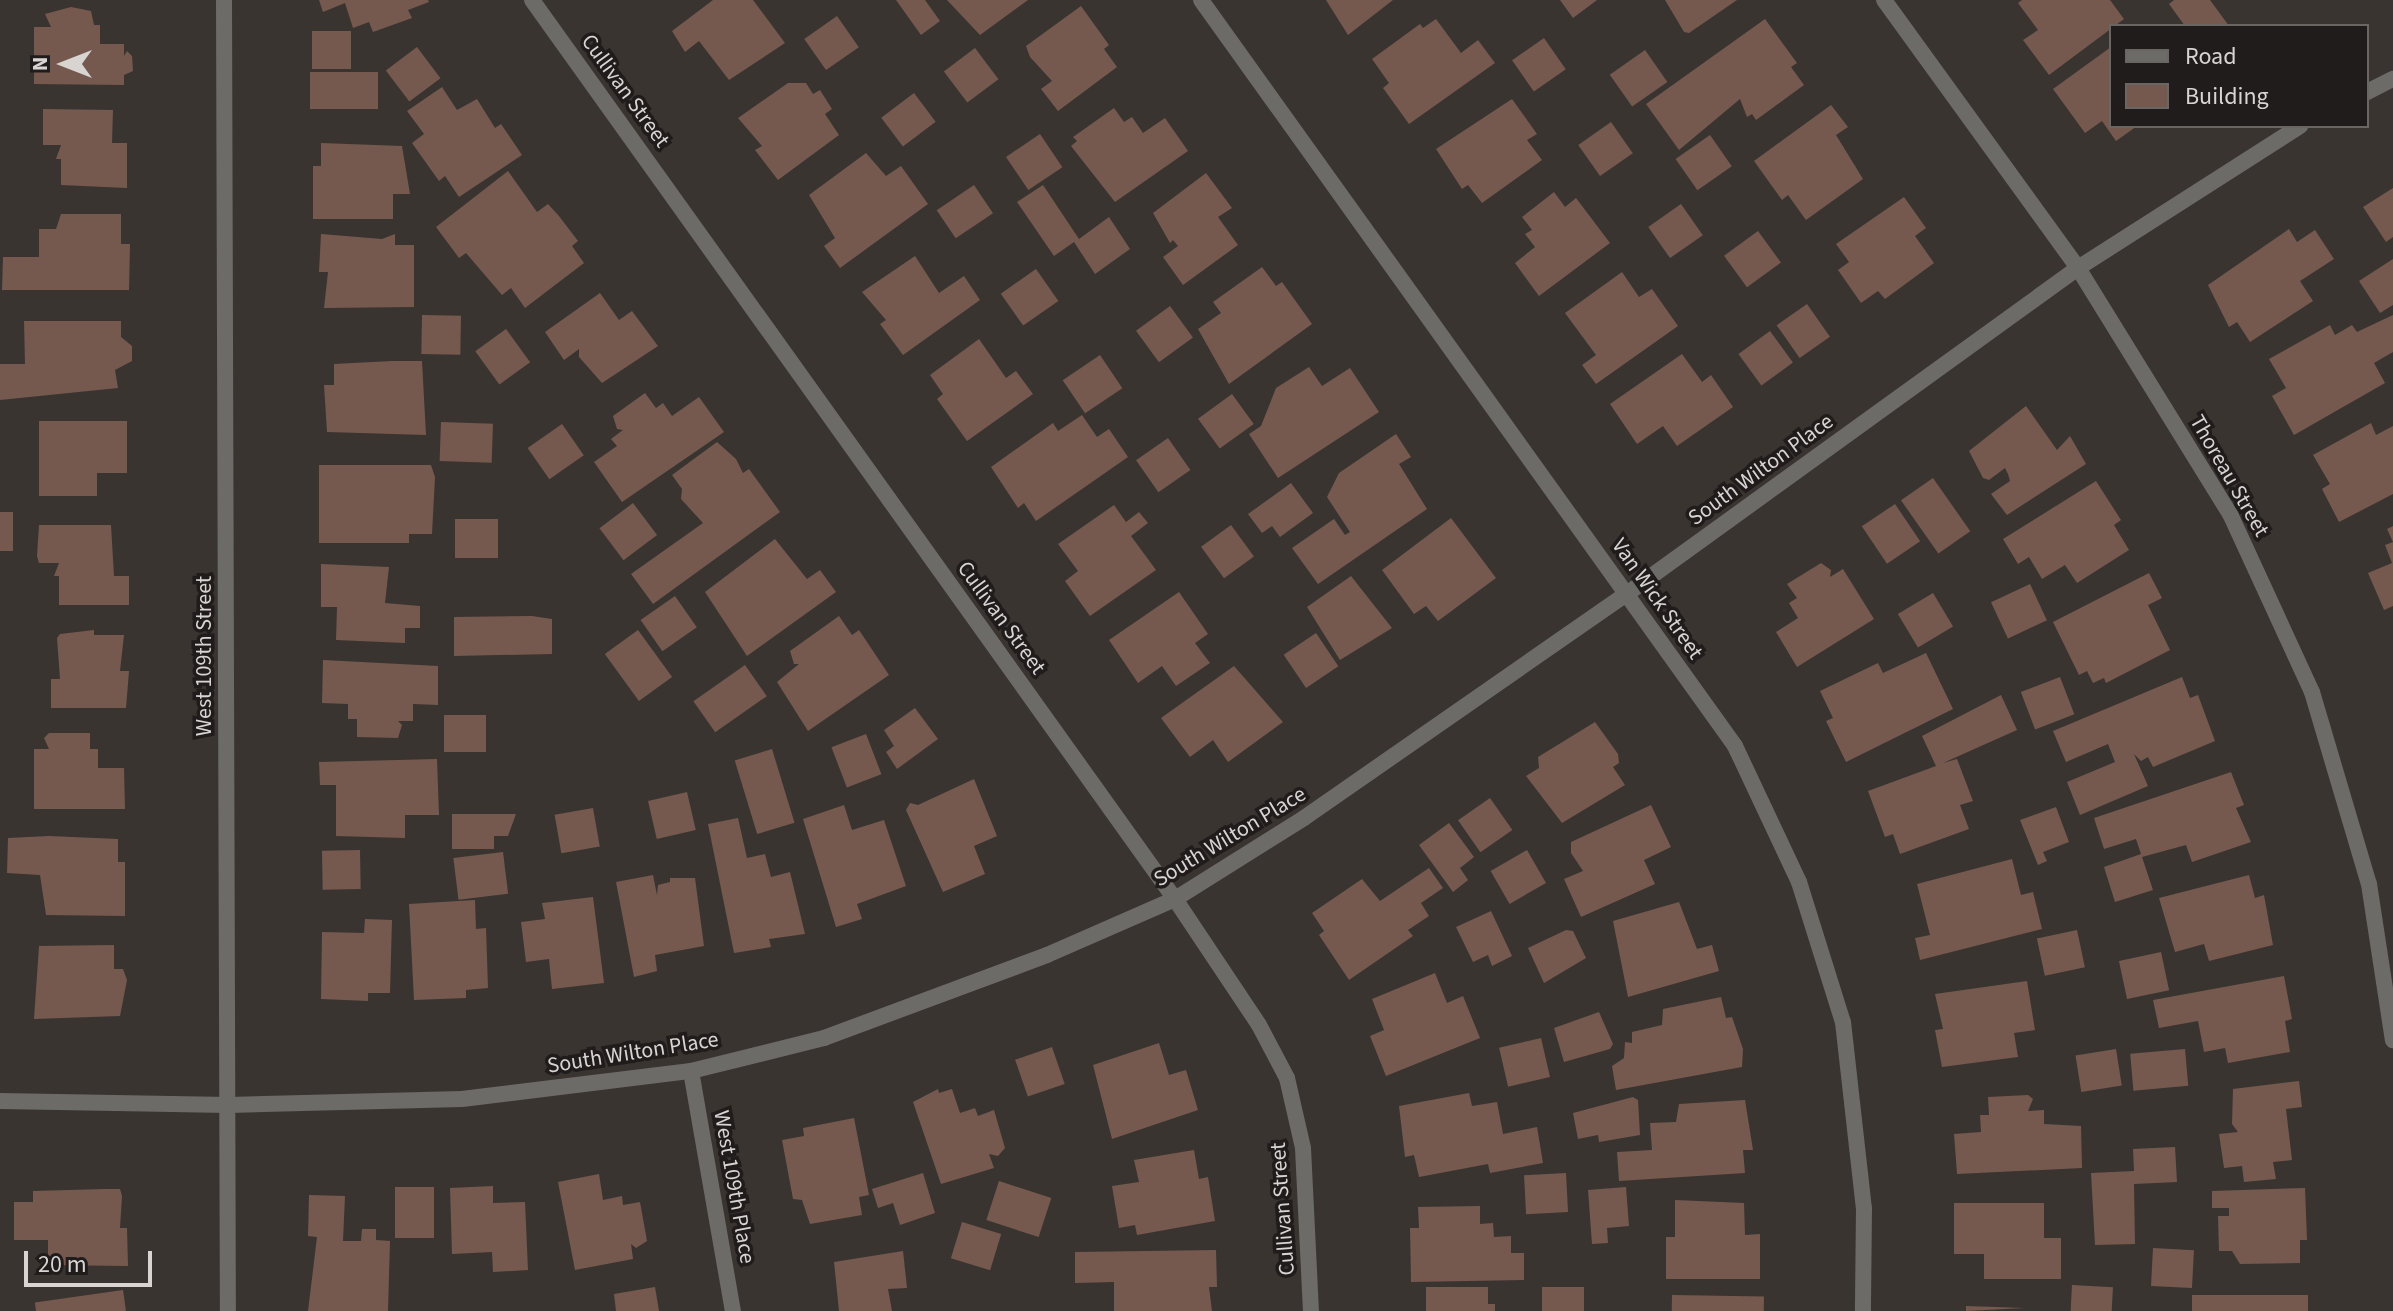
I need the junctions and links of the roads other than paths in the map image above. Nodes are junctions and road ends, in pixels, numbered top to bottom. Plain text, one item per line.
1 (224, 0) edge
2 (532, 0) edge
3 (1201, 0) edge
4 (1884, 0) edge
5 (2393, 79) edge
6 (2369, 91) edge
7 (2297, 128) edge
8 (2078, 268) junction
9 (1628, 593) junction
10 (1175, 899) junction
11 (2393, 1040) edge
12 (691, 1071) junction
13 (0, 1101) edge
14 (229, 1105) junction
15 (228, 1311) edge
16 (733, 1311) edge
17 (1311, 1311) edge
18 (1863, 1311) edge

1 - 14 street, West 109th Street
2 - 10 street, Cullivan Street
3 - 9 street, Van Wick Street
4 - 8 street, Thoreau Street
5 - 6 street
7 - 8 street, South Wilton Place
8 - 9 street, South Wilton Place
8 - 11 street, Thoreau Street
9 - 10 street, South Wilton Place
9 - 18 street, Van Wick Street
10 - 12 street, South Wilton Place
10 - 17 street, Cullivan Street
12 - 14 street, South Wilton Place
12 - 16 street, West 109th Place
13 - 14 street, South Wilton Place
14 - 15 street, West 109th Street

